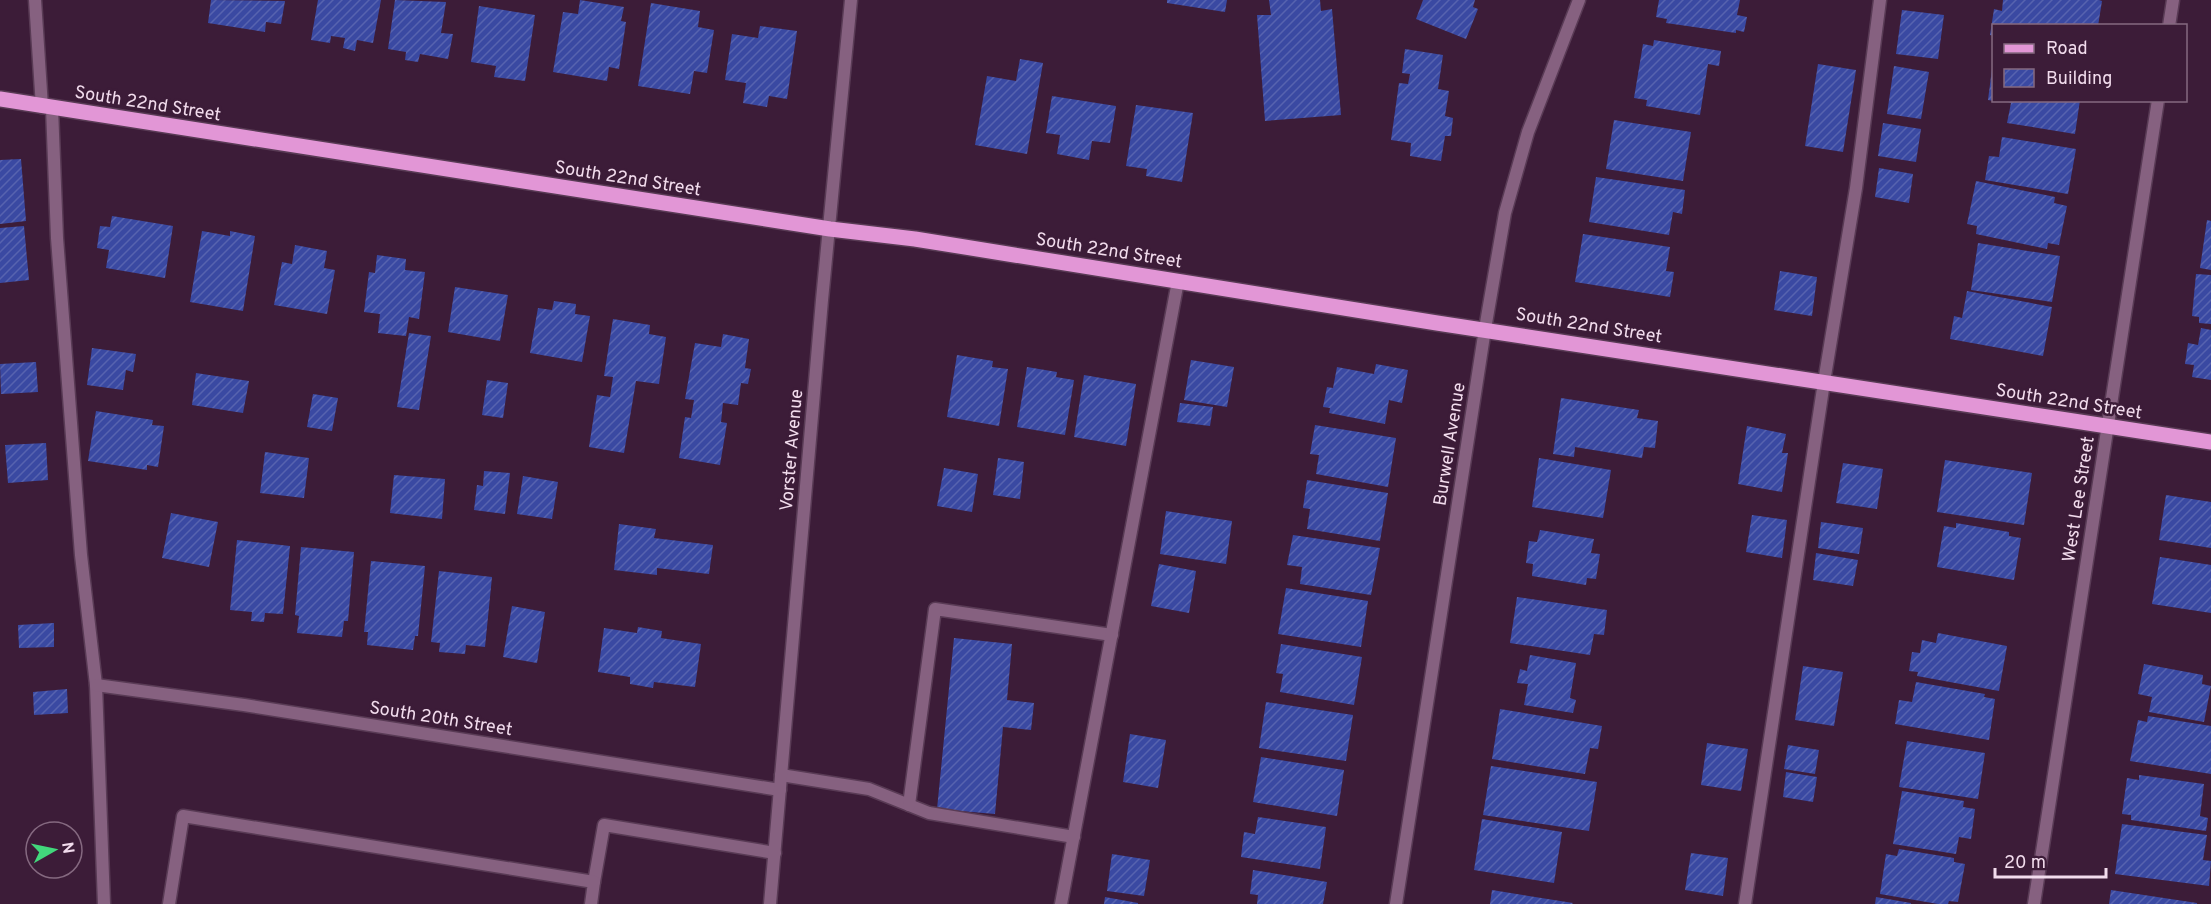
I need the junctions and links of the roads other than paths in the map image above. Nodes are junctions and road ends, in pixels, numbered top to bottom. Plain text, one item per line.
1 (35, 0) edge
2 (851, 0) edge
3 (1579, 0) edge
4 (1881, 0) edge
5 (2173, 0) edge
6 (2169, 24) edge
7 (0, 99) edge
8 (2158, 102) edge
9 (47, 107) junction
10 (830, 229) junction
11 (1178, 281) junction
12 (1485, 329) junction
13 (1824, 382) junction
14 (2107, 426) junction
15 (2211, 442) edge
16 (1112, 635) junction
17 (96, 685) junction
18 (781, 776) junction
19 (780, 790) junction
20 (909, 805) junction
21 (1074, 837) junction
22 (775, 853) junction
23 (594, 882) junction
24 (104, 904) edge
25 (169, 904) edge
26 (591, 904) edge
27 (770, 904) edge
28 (1061, 904) edge
29 (1396, 904) edge
30 (1745, 904) edge
31 (2034, 904) edge

1 - 9 street
2 - 10 street, Vorster Avenue
3 - 12 street, Burwell Avenue
4 - 13 street
5 - 6 street
7 - 9 main road, South 22nd Street
8 - 14 street, West Lee Street
9 - 10 main road, South 22nd Street
9 - 17 street
10 - 11 main road, South 22nd Street
10 - 18 street, Vorster Avenue
11 - 12 main road, South 22nd Street
11 - 16 street
12 - 13 main road, South 22nd Street
12 - 29 street, Burwell Avenue
13 - 14 main road, South 22nd Street
13 - 30 street
14 - 15 main road, South 22nd Street
14 - 31 street, West Lee Street
16 - 20 street
16 - 21 street
17 - 19 street, South 20th Street
17 - 24 street
18 - 19 street, Vorster Avenue
18 - 20 street
19 - 22 street, Vorster Avenue
20 - 21 street
21 - 28 street
22 - 23 street
22 - 27 street, Vorster Avenue
23 - 25 street
23 - 26 street

